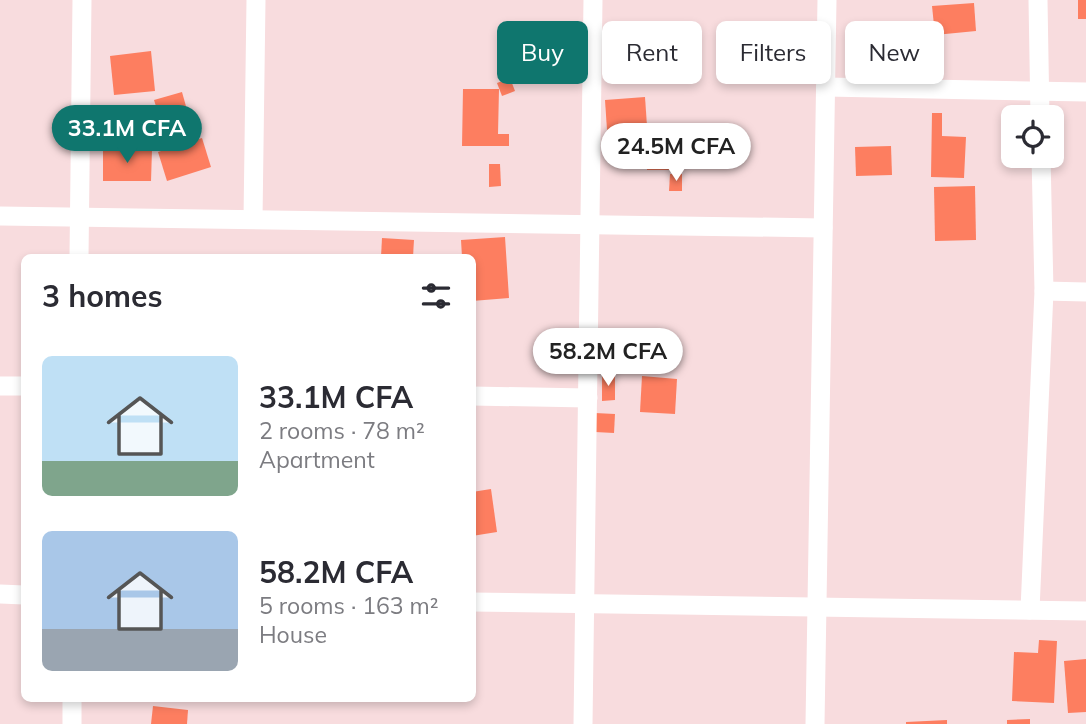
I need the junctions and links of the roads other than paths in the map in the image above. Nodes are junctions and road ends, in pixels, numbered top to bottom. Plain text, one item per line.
1 (82, 0) edge
2 (257, 0) edge
3 (593, 0) edge
4 (827, 0) edge
5 (1038, 0) edge
6 (826, 88) junction
7 (1040, 92) junction
8 (1086, 92) edge
9 (1040, 105) edge
10 (1041, 168) edge
11 (0, 216) edge
12 (79, 217) junction
13 (253, 219) junction
14 (590, 226) junction
15 (823, 228) junction
16 (79, 254) edge
17 (1044, 291) junction
18 (1086, 292) edge
19 (0, 386) edge
20 (21, 386) edge
21 (476, 396) edge
22 (588, 398) junction
23 (0, 594) edge
24 (21, 595) edge
25 (476, 602) edge
26 (585, 603) junction
27 (817, 607) junction
28 (1030, 610) junction
29 (1086, 611) edge
30 (72, 702) edge
31 (72, 724) edge
32 (583, 724) edge
33 (815, 724) edge

1 - 12 street
2 - 13 street
3 - 14 street
4 - 6 street
5 - 7 street
6 - 7 street
6 - 15 street
7 - 8 street
7 - 9 street
10 - 17 street
11 - 12 street
12 - 13 street
12 - 16 street
13 - 14 street
14 - 15 street
14 - 22 street
15 - 27 street
17 - 18 street
17 - 28 street
19 - 20 street
21 - 22 street
22 - 26 street
23 - 24 street
25 - 26 street
26 - 27 street
26 - 32 street
27 - 28 street
27 - 33 street
28 - 29 street
30 - 31 street

